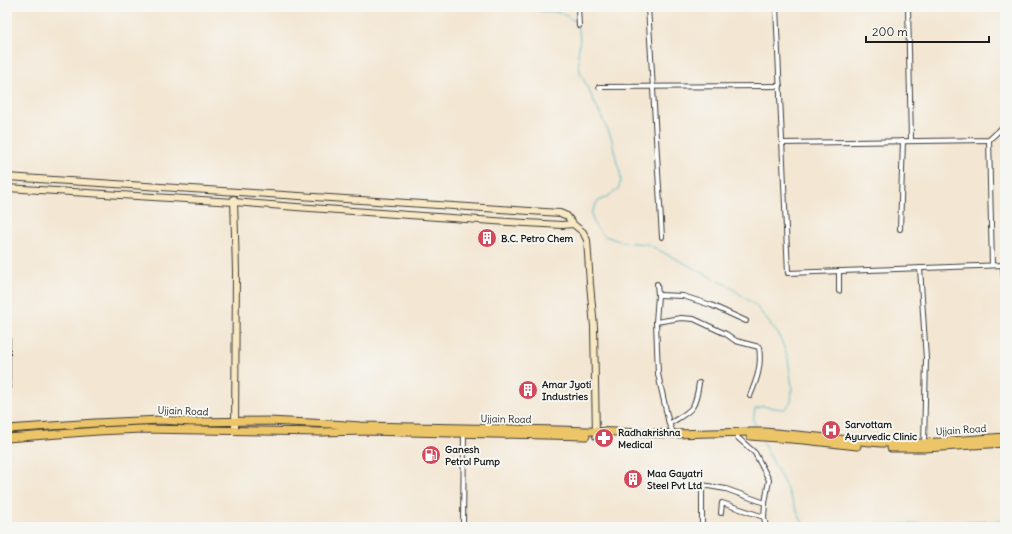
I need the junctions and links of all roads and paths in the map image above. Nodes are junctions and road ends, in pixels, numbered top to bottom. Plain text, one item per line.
1 (578, 7) edge
2 (648, 7) edge
3 (776, 7) edge
4 (908, 7) edge
5 (579, 26) dead end
6 (780, 86) junction
7 (599, 87) dead end
8 (653, 87) junction
9 (1005, 125) edge
10 (989, 140) junction
11 (903, 141) junction
12 (911, 141) junction
13 (782, 143) junction
14 (7, 177) edge
15 (7, 188) edge
16 (235, 192) junction
17 (234, 202) junction
18 (573, 224) junction
19 (900, 229) dead end
20 (662, 237) dead end
21 (992, 265) junction
22 (1004, 265) edge
23 (920, 268) junction
24 (839, 271) junction
25 (657, 284) dead end
26 (839, 291) dead end
27 (1005, 293) edge
28 (658, 295) junction
29 (7, 304) edge
30 (746, 321) dead end
31 (656, 322) junction
32 (699, 383) dead end
33 (750, 396) dead end
34 (235, 422) junction
35 (668, 424) junction
36 (7, 429) edge
37 (235, 430) junction
38 (464, 430) junction
39 (596, 434) junction
40 (674, 434) junction
41 (750, 434) junction
42 (737, 437) junction
43 (1005, 437) edge
44 (7, 438) edge
45 (1005, 443) edge
46 (924, 446) junction
47 (765, 503) junction
48 (721, 513) dead end
49 (764, 517) junction
50 (463, 527) edge
51 (702, 527) edge
52 (766, 527) edge

1 - 5 street
2 - 8 street
3 - 6 street
4 - 12 street
6 - 8 street
6 - 13 street
7 - 8 street
8 - 20 street
9 - 10 street
10 - 12 street
10 - 21 street
11 - 12 street
11 - 13 street
11 - 19 street
13 - 24 street
14 - 16 street
15 - 17 street
16 - 17 street
16 - 18 street
17 - 18 street
17 - 34 street
18 - 39 street
21 - 22 street
21 - 23 street
22 - 27 street
23 - 24 street
23 - 46 street
24 - 26 street
25 - 28 street
28 - 30 street
28 - 31 street
29 - 36 street
31 - 33 street
31 - 35 street
32 - 35 street
34 - 36 main road, Ujjain Road
34 - 37 street
34 - 38 main road, Ujjain Road
35 - 40 street
37 - 38 main road, Ujjain Road
37 - 44 main road, Ujjain Road
38 - 39 main road, Ujjain Road
38 - 50 street
39 - 40 main road, Ujjain Road
39 - 42 main road, Ujjain Road
40 - 41 main road, Ujjain Road
41 - 42 main road, Ujjain Road
41 - 46 main road, Ujjain Road
42 - 47 street
43 - 46 main road, Ujjain Road
45 - 46 main road, Ujjain Road
47 - 49 street
47 - 51 street
48 - 49 street
49 - 52 street

